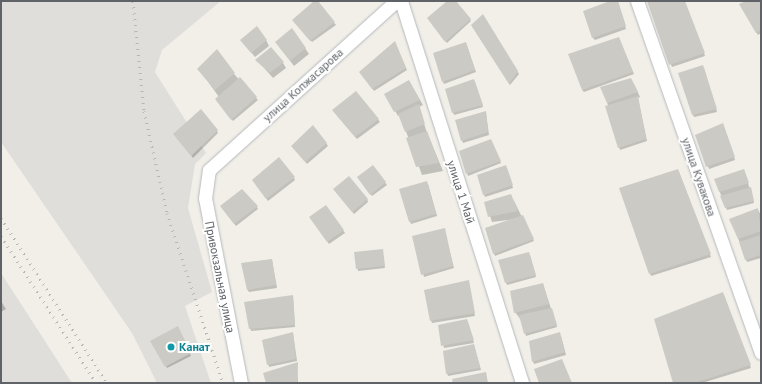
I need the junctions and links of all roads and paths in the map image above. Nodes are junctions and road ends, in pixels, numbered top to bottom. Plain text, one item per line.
1 (396, 1) edge
2 (401, 1) edge
3 (637, 1) edge
4 (209, 170) joint
5 (761, 354) edge
6 (241, 383) edge
7 (522, 383) edge

1 - 4 street, улица Копжасарова
2 - 7 street, улица 1 Май
3 - 5 street, улица Кувакова
4 - 6 street, Привокзальная улица

